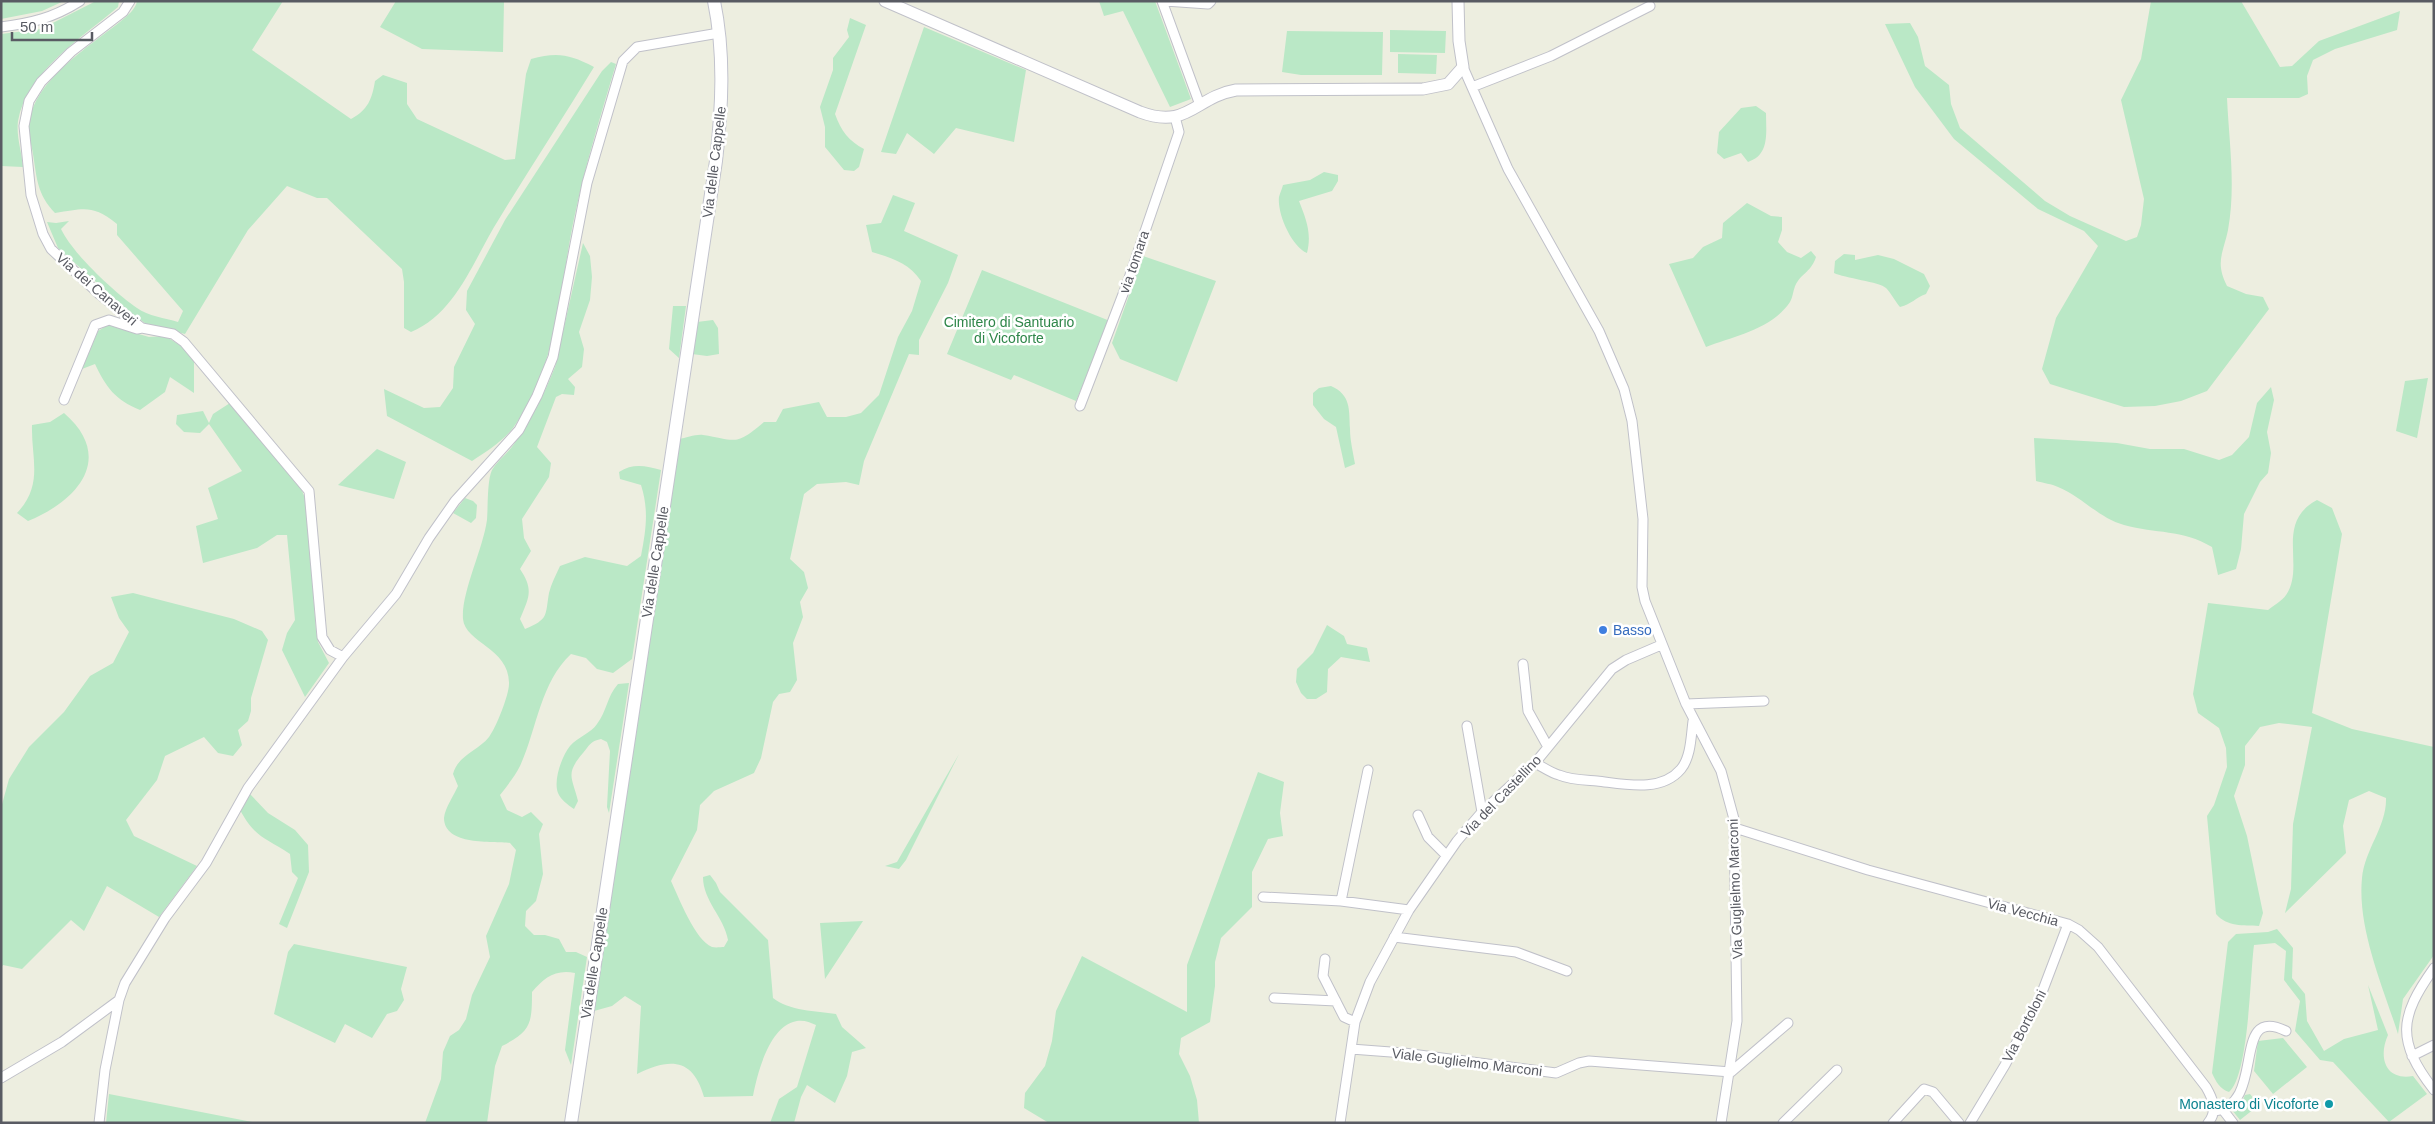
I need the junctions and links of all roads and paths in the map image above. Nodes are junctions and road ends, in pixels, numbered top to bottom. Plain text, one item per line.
1 (80, 1) edge
2 (130, 1) edge
3 (714, 1) edge
4 (885, 1) edge
5 (1164, 1) edge
6 (1211, 1) edge
7 (1458, 1) edge
8 (1650, 6) dead end
9 (1, 27) edge
10 (719, 33) junction
11 (1463, 67) junction
12 (1472, 87) junction
13 (1200, 106) junction
14 (1175, 117) junction
15 (142, 328) junction
16 (64, 400) dead end
17 (1080, 406) dead end
18 (1660, 643) junction
19 (343, 657) junction
20 (1523, 664) dead end
21 (1764, 701) dead end
22 (1686, 704) junction
23 (1694, 721) junction
24 (1467, 726) dead end
25 (1548, 747) junction
26 (1535, 763) junction
27 (1368, 770) dead end
28 (1482, 812) junction
29 (1418, 816) dead end
30 (1735, 828) junction
31 (1446, 855) junction
32 (1263, 897) dead end
33 (1342, 901) junction
34 (1409, 910) junction
35 (2068, 924) junction
36 (1394, 936) junction
37 (1325, 959) dead end
38 (2434, 968) edge
39 (1566, 971) dead end
40 (1274, 998) dead end
41 (119, 1000) junction
42 (1336, 1001) junction
43 (1354, 1022) junction
44 (1788, 1023) dead end
45 (2286, 1031) dead end
46 (2434, 1045) edge
47 (1351, 1049) junction
48 (2412, 1056) junction
49 (1837, 1070) dead end
50 (1730, 1072) junction
51 (1, 1078) edge
52 (2434, 1090) edge
53 (2218, 1111) junction
54 (99, 1123) edge
55 (572, 1123) edge
56 (1340, 1123) edge
57 (1721, 1123) edge
58 (1783, 1123) edge
59 (1893, 1123) edge
60 (1959, 1123) edge
61 (1970, 1123) edge
62 (2208, 1123) edge
63 (2233, 1123) edge

1 - 9 street
2 - 15 street, Via dei Canaveri
3 - 10 main road, Via delle Cappelle
4 - 14 street
5 - 6 street
5 - 13 street
7 - 11 street
8 - 12 street
10 - 19 street
10 - 55 main road, Via delle Cappelle
11 - 12 street, Via Guglielmo Marconi
11 - 13 street
12 - 18 street, Via Guglielmo Marconi
13 - 14 street
14 - 17 street, via tomara
15 - 16 street
15 - 19 street, Via dei Canaveri
18 - 22 street, Via Guglielmo Marconi
18 - 25 street, Via del Castellino
19 - 41 street
20 - 25 street
21 - 22 street
22 - 23 street, Via Guglielmo Marconi
23 - 26 street
23 - 30 street, Via Guglielmo Marconi
24 - 28 street
25 - 26 street, Via del Castellino
26 - 28 street, Via del Castellino
27 - 33 street
28 - 31 street, Via del Castellino
29 - 31 street
30 - 35 street, Via Vecchia
30 - 50 street, Via Guglielmo Marconi
31 - 34 street, Via del Castellino
32 - 33 street
33 - 34 street
34 - 36 street, Via del Castellino
35 - 53 street, Via Vecchia
35 - 61 street, Via Bortoloni
36 - 39 street
36 - 43 street, Via del Castellino
37 - 42 street
38 - 48 street
40 - 42 street
41 - 51 street
41 - 54 street
42 - 43 street
43 - 47 street, Via del Castellino
44 - 50 street
45 - 53 street
46 - 48 street
47 - 50 street, Viale Guglielmo Marconi
47 - 56 street, Via del Castellino
48 - 52 street
49 - 58 street
50 - 57 street, Via Guglielmo Marconi
53 - 62 street
53 - 63 street, Via Vecchia
59 - 60 street

